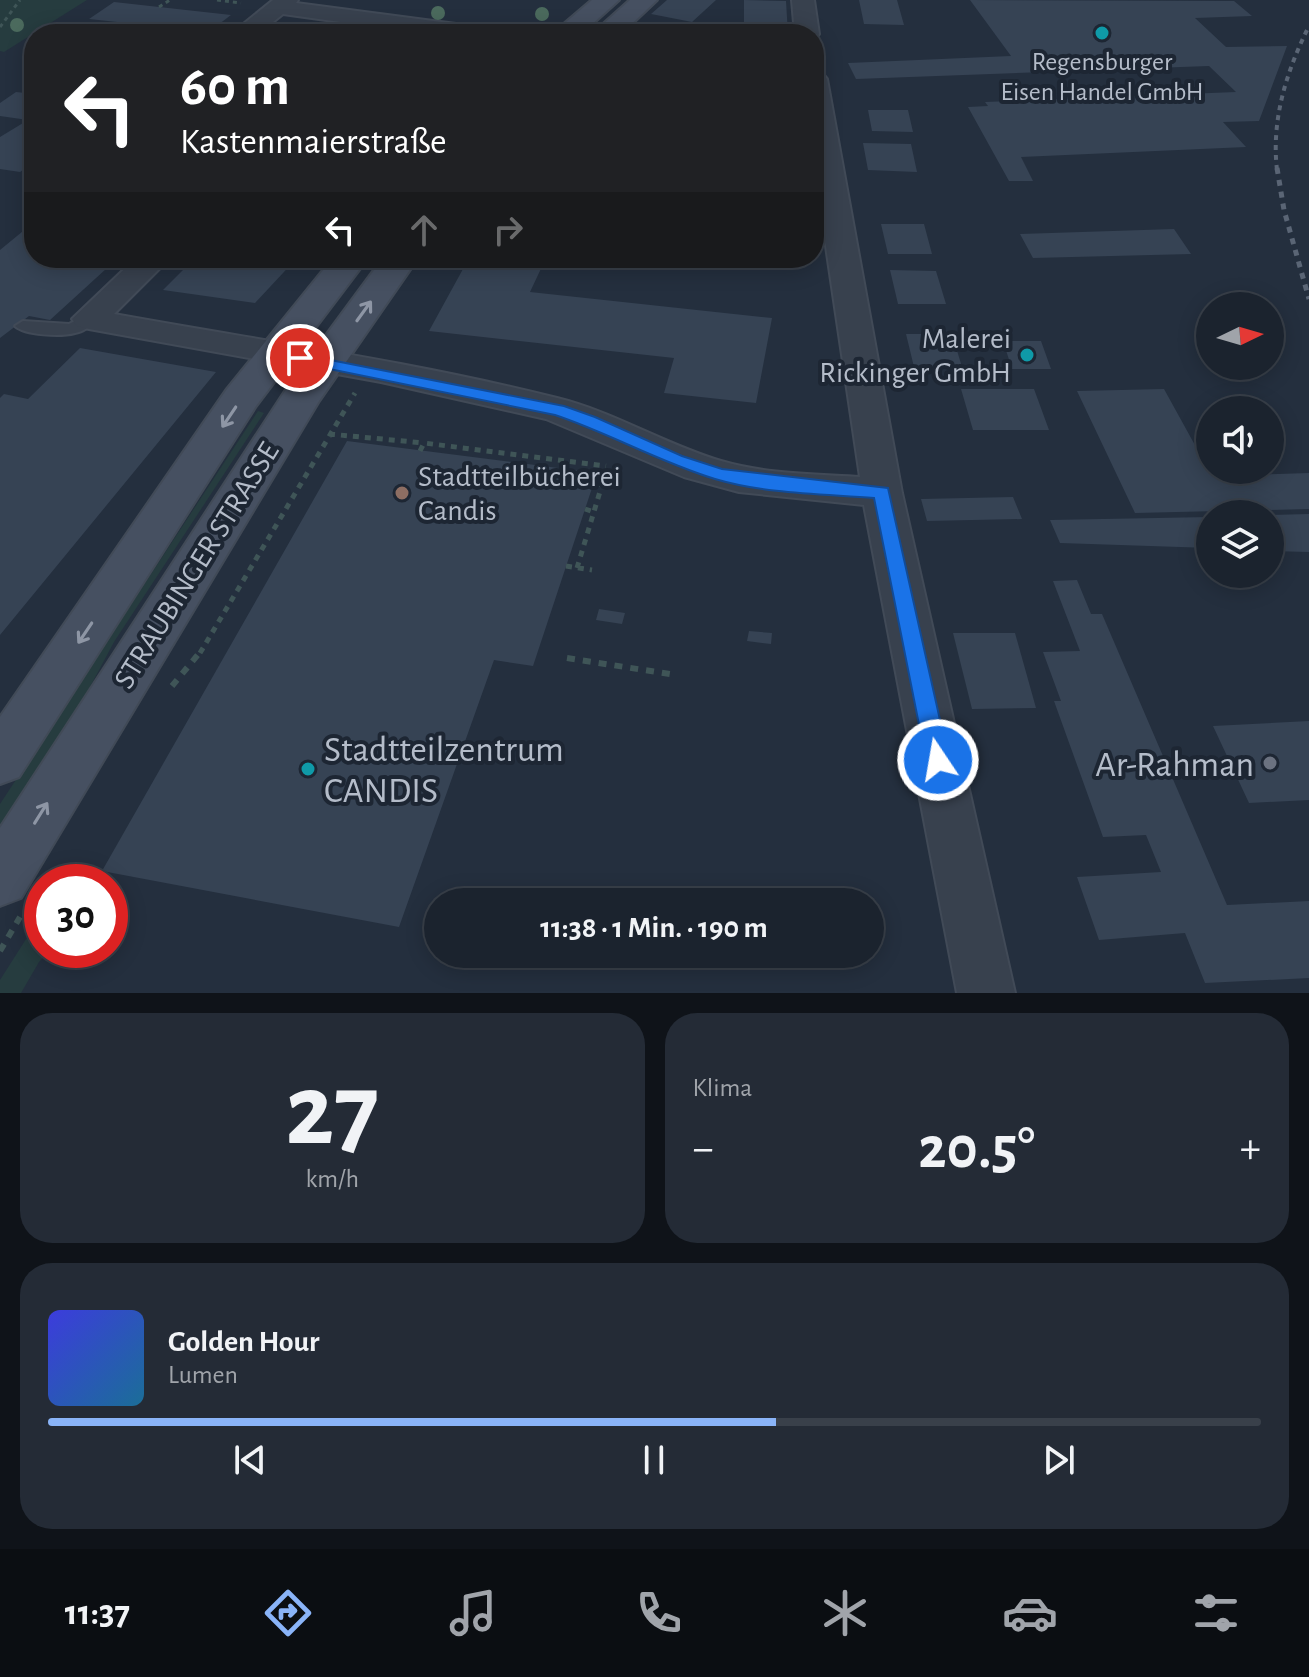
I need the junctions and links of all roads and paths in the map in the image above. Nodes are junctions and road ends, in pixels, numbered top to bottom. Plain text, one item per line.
1 (20, 0) edge
2 (170, 0) edge
3 (607, 0) edge
4 (645, 0) edge
5 (803, 0) edge
6 (282, 4) edge
7 (159, 7) dead end
8 (410, 21) edge
9 (256, 24) edge
10 (577, 24) edge
11 (617, 24) edge
12 (806, 24) edge
13 (0, 27) edge
14 (824, 143) edge
15 (143, 268) edge
16 (346, 268) edge
17 (391, 268) edge
18 (89, 319) junction
19 (23, 326) dead end
20 (300, 358) junction
21 (329, 434) dead end
22 (424, 443) junction
23 (420, 451) dead end
24 (882, 493) junction
25 (585, 509) dead end
26 (594, 512) junction
27 (566, 566) dead end
28 (577, 568) junction
29 (592, 570) dead end
30 (567, 658) dead end
31 (676, 675) dead end
32 (0, 761) edge
33 (0, 879) edge
34 (986, 993) edge

1 - 13 path
2 - 7 path
3 - 10 main road
4 - 11 main road
5 - 12 street
6 - 8 street
6 - 9 street
14 - 24 street
15 - 18 street
16 - 20 main road, STRAUBINGER STRASSE
20 -> 17 main road, STRAUBINGER STRASSE
18 - 19 lane
18 - 20 street
20 - 24 street
20 -> 32 main road, STRAUBINGER STRASSE
33 -> 20 main road, STRAUBINGER STRASSE
21 - 22 path
22 - 23 path
22 - 26 path
24 - 34 street
25 - 26 path
26 - 28 path
27 - 28 path
28 - 29 path
30 - 31 path

